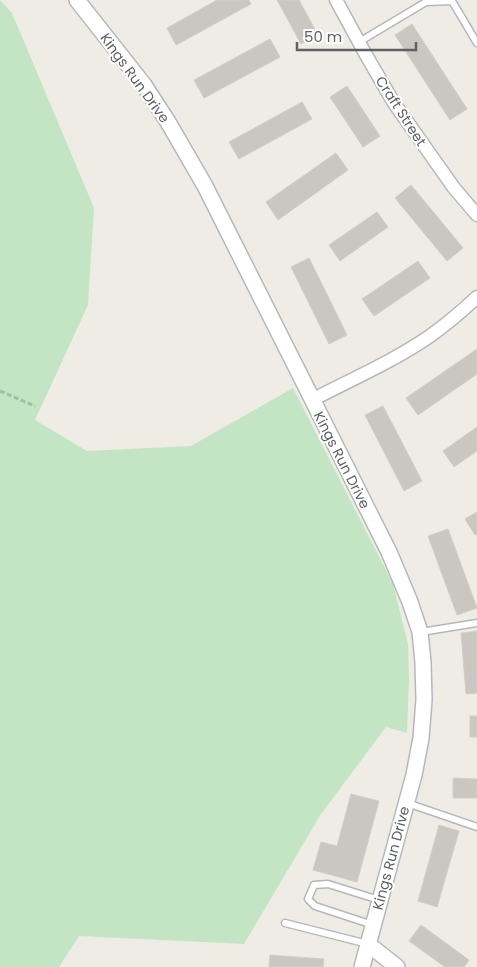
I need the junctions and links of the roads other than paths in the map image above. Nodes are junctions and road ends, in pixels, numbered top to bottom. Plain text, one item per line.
1 (76, 0) edge
2 (336, 0) edge
3 (358, 42) junction
4 (477, 43) edge
5 (477, 215) edge
6 (477, 297) edge
7 (312, 400) junction
8 (477, 623) edge
9 (420, 632) junction
10 (406, 802) junction
11 (477, 827) edge
12 (379, 900) junction
13 (285, 923) dead end
14 (372, 925) junction
15 (368, 944) junction
16 (362, 967) edge
17 (397, 967) edge

1 - 7 street, Kings Run Drive
2 - 3 street, Craft Street
3 - 4 lane
3 - 5 street, Craft Street
6 - 7 street
7 - 9 street, Kings Run Drive
8 - 9 lane
9 - 10 street, Kings Run Drive
10 - 11 lane
10 - 12 street, Kings Run Drive
12 - 14 street, Kings Run Drive
12 - 14 lane
13 - 15 lane
14 - 15 street, Kings Run Drive
15 - 16 street, Kings Run Drive
15 - 17 street

